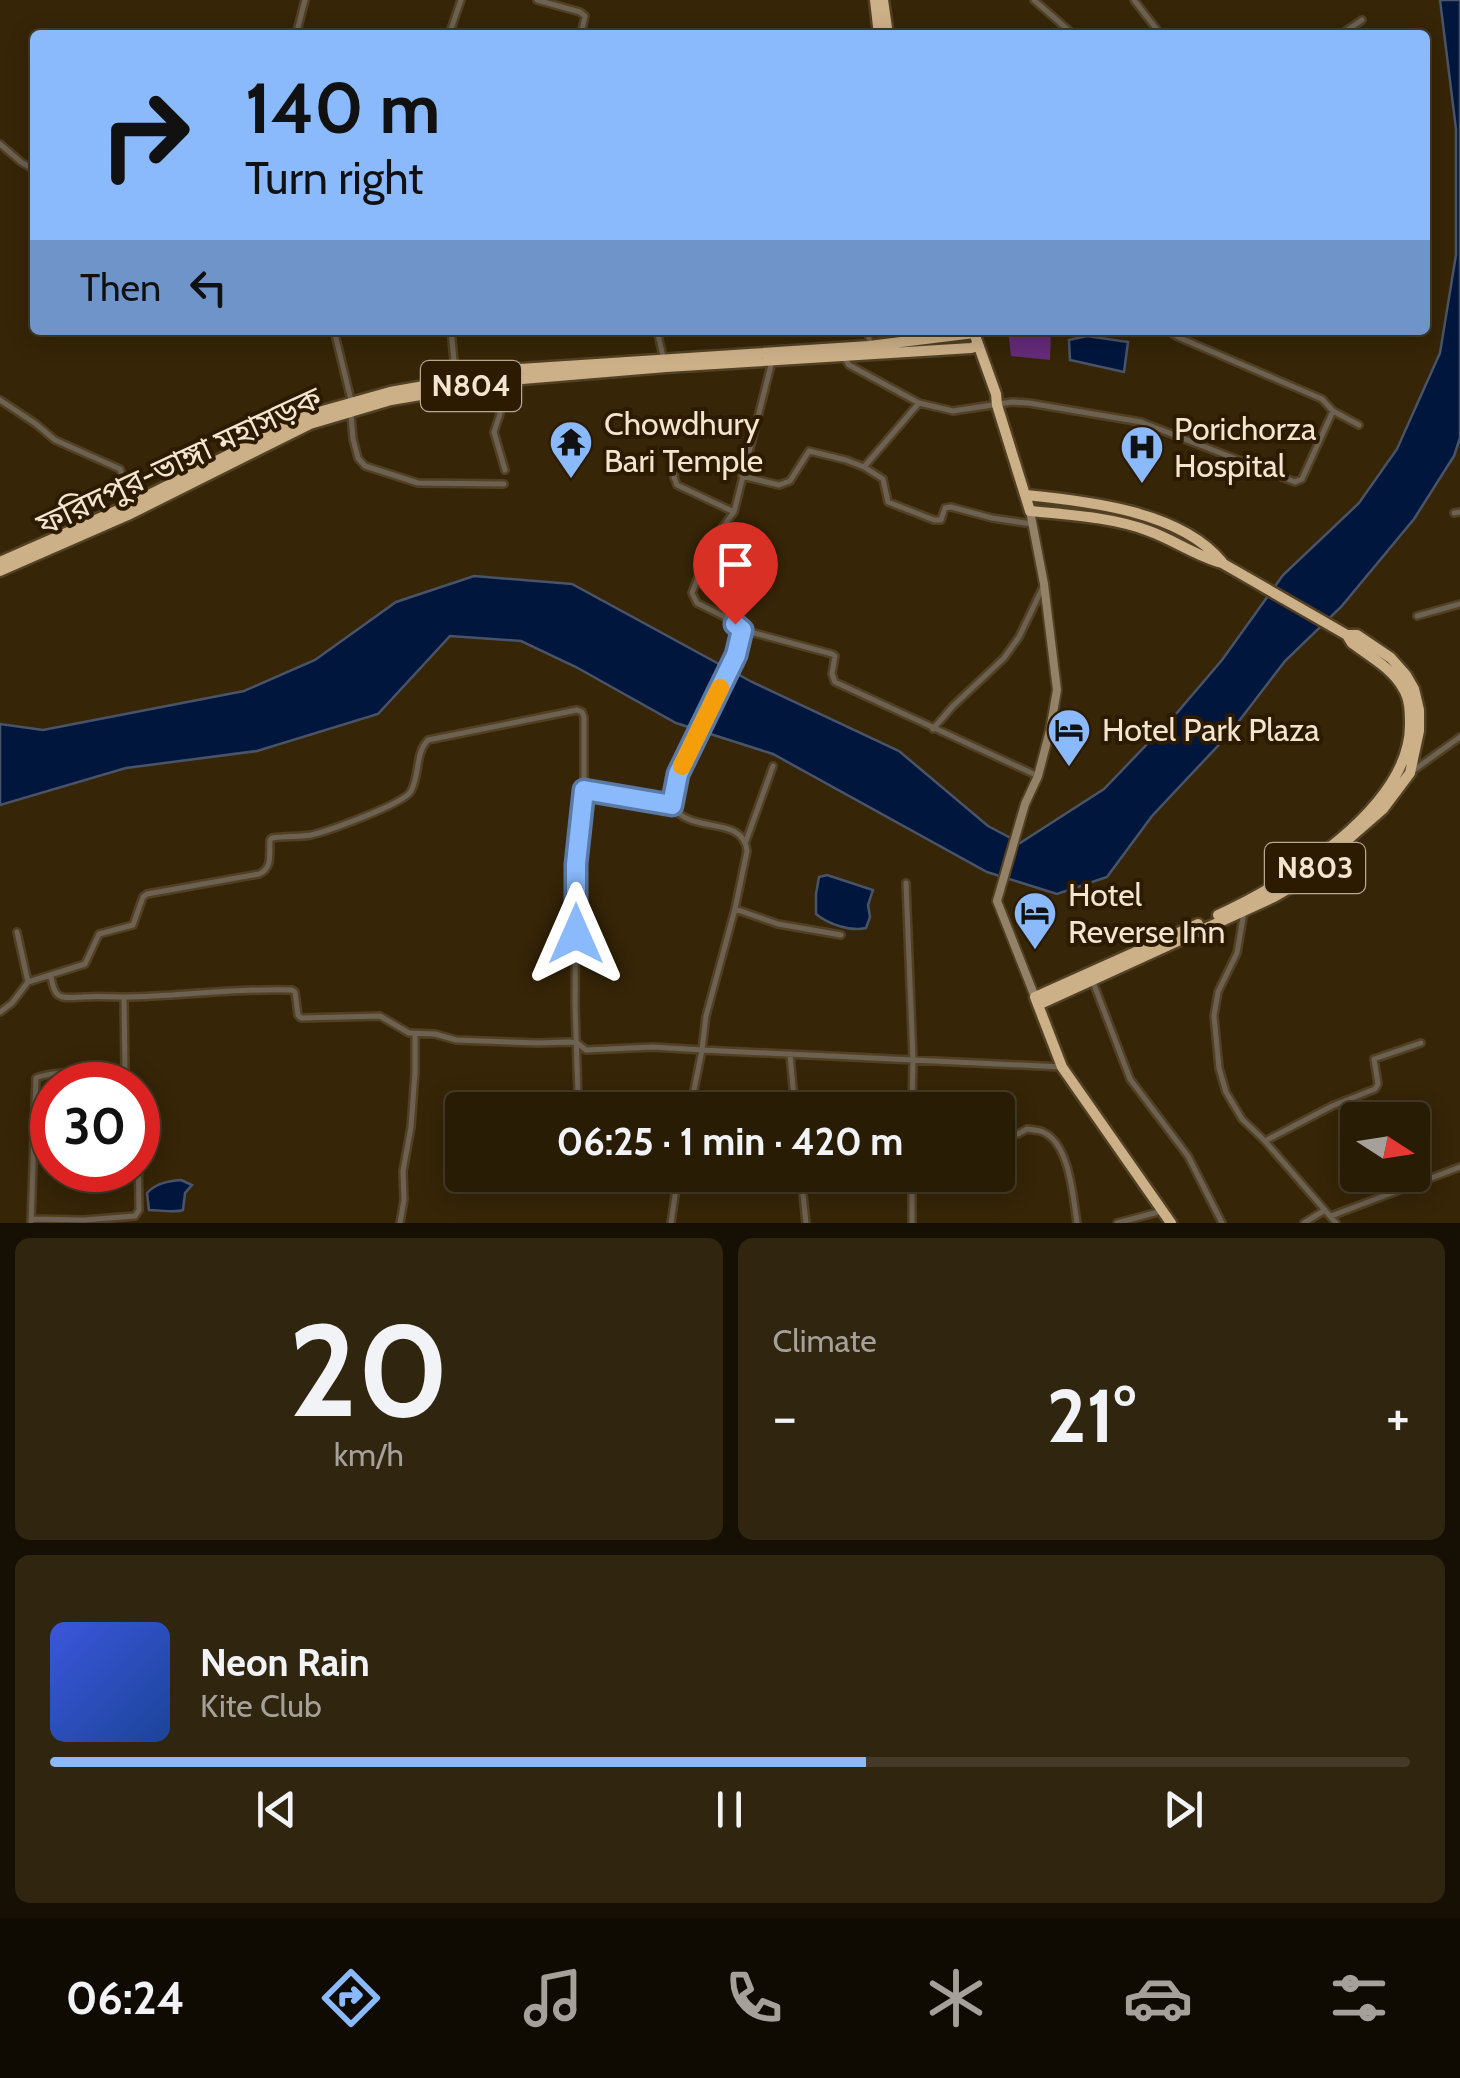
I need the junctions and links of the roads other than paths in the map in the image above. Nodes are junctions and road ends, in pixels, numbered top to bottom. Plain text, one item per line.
1 (305, 0) edge
2 (461, 0) edge
3 (537, 0) edge
4 (875, 0) edge
5 (883, 0) edge
6 (1034, 0) edge
7 (1134, 0) edge
8 (1362, 20) dead end
9 (297, 30) edge
10 (451, 30) edge
11 (581, 30) edge
12 (878, 30) edge
13 (887, 30) edge
14 (1068, 30) edge
15 (1158, 30) edge
16 (1347, 30) edge
17 (0, 144) edge
18 (30, 166) edge
19 (335, 335) edge
20 (452, 335) edge
21 (658, 335) edge
22 (869, 335) edge
23 (975, 335) edge
24 (1175, 335) edge
25 (956, 338) edge
26 (869, 346) junction
27 (977, 346) junction
28 (893, 348) junction
29 (771, 357) junction
30 (843, 357) junction
31 (664, 364) junction
32 (520, 374) junction
33 (496, 382) junction
34 (457, 384) junction
35 (0, 400) edge
36 (919, 403) junction
37 (997, 405) junction
38 (353, 406) junction
39 (1332, 411) junction
40 (1358, 425) dead end
41 (677, 457) dead end
42 (864, 468) junction
43 (504, 470) dead end
44 (742, 476) junction
45 (504, 484) dead end
46 (1026, 496) junction
47 (135, 506) junction
48 (1030, 511) junction
49 (734, 512) junction
50 (1032, 524) junction
51 (26, 554) junction
52 (0, 562) edge
53 (1222, 563) junction
54 (0, 571) edge
55 (1044, 584) junction
56 (1460, 604) edge
57 (1416, 616) dead end
58 (742, 630) junction
59 (934, 729) junction
60 (1460, 736) edge
61 (774, 766) dead end
62 (1404, 771) junction
63 (1038, 776) junction
64 (584, 790) junction
65 (672, 805) junction
66 (746, 842) junction
67 (906, 883) dead end
68 (1243, 908) junction
69 (735, 909) junction
70 (17, 932) dead end
71 (841, 934) dead end
72 (51, 975) junction
73 (1092, 979) junction
74 (28, 982) junction
75 (124, 997) junction
76 (1036, 1001) junction
77 (0, 1012) edge
78 (415, 1034) junction
79 (576, 1042) junction
80 (1421, 1043) dead end
81 (702, 1050) junction
82 (790, 1054) junction
83 (913, 1059) junction
84 (125, 1062) edge
85 (1062, 1067) junction
86 (578, 1092) edge
87 (694, 1092) edge
88 (793, 1092) edge
89 (912, 1092) edge
90 (1018, 1134) dead end
91 (1265, 1141) junction
92 (1460, 1167) edge
93 (33, 1192) edge
94 (138, 1192) edge
95 (676, 1192) edge
96 (803, 1192) edge
97 (912, 1192) edge
98 (1325, 1210) junction
99 (1162, 1211) junction
100 (1330, 1216) junction
101 (32, 1221) edge
102 (84, 1221) edge
103 (400, 1223) edge
104 (671, 1223) edge
105 (806, 1223) edge
106 (912, 1223) edge
107 (1077, 1223) edge
108 (1117, 1223) edge
109 (1171, 1223) edge
110 (1222, 1223) edge
111 (1304, 1223) edge
112 (1336, 1223) edge

1 - 9 street
2 - 10 street
3 - 11 street
4 - 12 highway
5 - 13 highway
6 - 14 street
7 - 15 street
8 - 16 street
17 - 18 street
19 - 38 street
20 - 34 street
21 - 31 street
22 - 26 street
23 - 27 highway
24 - 39 street
25 - 27 highway, ফরিদপুর-ভাঙ্গা মহাসড়ক / N804
25 - 28 highway, ফরিদপুর-ভাঙ্গা মহাসড়ক / N804
25 - 37 highway
26 - 28 highway, ফরিদপুর-ভাঙ্গা মহাসড়ক / N804
26 - 29 highway, ফরিদপুর-ভাঙ্গা মহাসড়ক / N804
27 - 37 highway
28 - 30 highway, ফরিদপুর-ভাঙ্গা মহাসড়ক / N804
29 - 30 highway, ফরিদপুর-ভাঙ্গা মহাসড়ক / N804
29 - 31 highway, ফরিদপুর-ভাঙ্গা মহাসড়ক / N804
29 - 44 street
30 - 36 street
31 - 32 highway, ফরিদপুর-ভাঙ্গা মহাসড়ক / N804
32 - 33 highway, ফরিদপুর-ভাঙ্গা মহাসড়ক / N804
32 - 34 highway, ফরিদপুর-ভাঙ্গা মহাসড়ক / N804
33 - 34 highway, ফরিদপুর-ভাঙ্গা মহাসড়ক / N804
33 - 43 street
34 - 38 highway, ফরিদপুর-ভাঙ্গা মহাসড়ক / N804
35 - 47 street
36 - 37 street
36 - 42 street
37 - 39 street
37 - 46 highway
38 - 45 street
38 - 47 highway, ফরিদপুর-ভাঙ্গা মহাসড়ক / N804
39 - 40 street
41 - 49 street
42 - 44 street
42 - 50 street
44 - 49 street
46 - 48 highway
46 - 53 highway, N803
47 - 51 highway, ফরিদপুর-ভাঙ্গা মহাসড়ক / N804
48 - 50 main road
48 - 53 highway, N803
49 - 58 street
50 - 55 main road
51 - 52 highway, ফরিদপুর-ভাঙ্গা মহাসড়ক / N804
51 - 54 highway, ফরিদপুর-ভাঙ্গা মহাসড়ক / N804
53 - 62 highway, N803
55 - 59 street
55 - 63 main road
56 - 57 street
58 - 59 street
58 - 65 street
59 - 63 street
60 - 62 street
61 - 66 street
62 - 68 highway, N803
63 - 76 main road
64 - 65 street
64 - 72 street
64 - 79 street
65 - 66 street
66 - 69 street
67 - 83 street
68 - 73 highway, N803
68 - 76 highway, N803
68 - 91 street
69 - 71 street
69 - 81 street
70 - 74 street
72 - 74 street
72 - 75 street
73 - 76 highway, N803
73 - 110 street
74 - 77 street
75 - 78 street
75 - 84 street
76 - 85 highway
78 - 79 street
78 - 103 street
79 - 81 street
79 - 86 street
80 - 91 street
81 - 82 street
81 - 87 street
82 - 83 street
82 - 88 street
83 - 85 street
83 - 89 street
85 - 99 highway
90 - 107 street
91 - 98 street
92 - 100 street
93 - 101 street
94 - 102 street
95 - 104 street
96 - 105 street
97 - 106 street
98 - 100 street
98 - 111 street
99 - 108 street
99 - 109 highway
100 - 112 street
101 - 102 street

